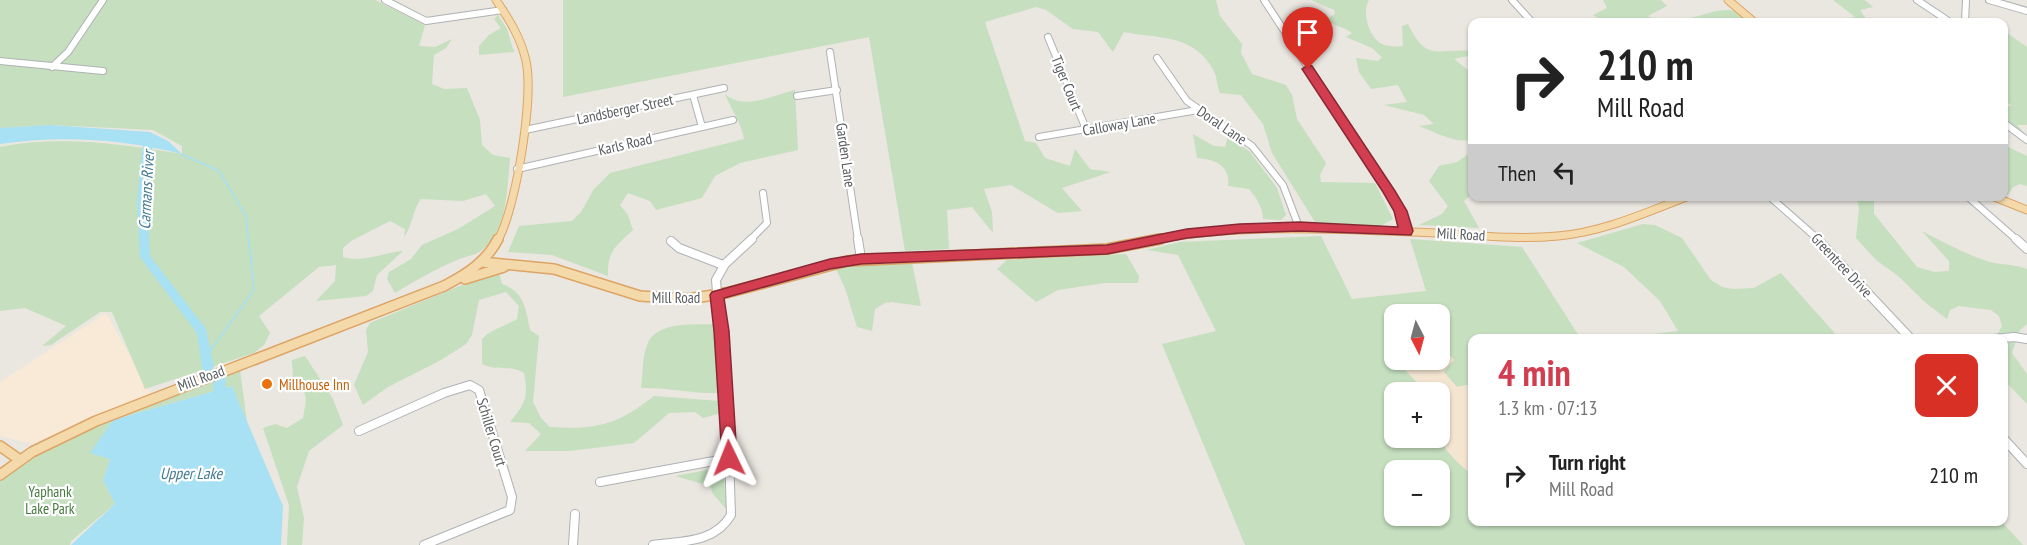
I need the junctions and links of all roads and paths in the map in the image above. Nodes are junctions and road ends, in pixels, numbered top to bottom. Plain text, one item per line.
1 (103, 0) edge
2 (384, 0) edge
3 (495, 0) edge
4 (1264, 0) edge
5 (1512, 0) edge
6 (1728, 0) edge
7 (1917, 0) edge
8 (1989, 0) edge
9 (1966, 2) edge
10 (503, 10) junction
11 (2027, 11) edge
12 (1528, 18) edge
13 (1749, 18) edge
14 (1944, 18) edge
15 (1965, 18) edge
16 (1048, 37) dead end
17 (830, 52) dead end
18 (1157, 58) dead end
19 (0, 62) edge
20 (52, 67) junction
21 (102, 71) dead end
22 (724, 88) dead end
23 (837, 90) junction
24 (693, 95) junction
25 (797, 96) dead end
26 (1198, 110) junction
27 (733, 120) dead end
28 (2008, 126) edge
29 (702, 127) junction
30 (525, 129) junction
31 (1086, 129) junction
32 (1039, 138) dead end
33 (2027, 140) edge
34 (517, 169) junction
35 (763, 193) dead end
36 (1676, 201) edge
37 (1775, 201) edge
38 (1973, 201) edge
39 (2004, 201) edge
40 (2027, 210) edge
41 (1299, 226) junction
42 (1406, 231) junction
43 (671, 241) dead end
44 (2027, 249) edge
45 (861, 259) junction
46 (482, 262) junction
47 (520, 264) junction
48 (723, 265) junction
49 (449, 283) junction
50 (717, 295) junction
51 (1906, 334) edge
52 (2008, 338) edge
53 (2027, 339) edge
54 (359, 431) dead end
55 (2008, 443) edge
56 (0, 446) edge
57 (729, 458) junction
58 (20, 460) junction
59 (2027, 464) edge
60 (0, 475) edge
61 (600, 482) dead end
62 (575, 514) dead end
63 (687, 543) edge
64 (424, 545) edge
65 (573, 545) edge
66 (653, 545) edge

1 - 20 street
2 - 10 street
3 - 10 main road
4 - 42 street
5 - 12 street
6 - 13 main road
7 - 14 street
8 - 11 street
9 - 15 street
10 - 30 main road
16 - 31 street, Tiger Court
17 - 23 street, Garden Lane
18 - 26 street, Doral Lane
19 - 20 street
20 - 21 street
22 - 24 street, Landsberger Street
23 - 25 street
23 - 45 street, Garden Lane
24 - 29 street
24 - 30 street, Landsberger Street
26 - 31 street, Calloway Lane
26 - 41 street, Doral Lane
27 - 29 street, Karls Road
28 - 33 street
29 - 34 street, Karls Road
30 - 34 main road
31 - 32 street, Calloway Lane
34 - 46 main road
35 - 48 street
36 - 42 main road, Mill Road
37 - 51 street, Greentree Drive
38 - 44 street
39 - 40 main road
41 - 42 main road, Mill Road
41 - 45 main road, Mill Road
43 - 48 street
45 - 50 main road, Mill Road
46 - 47 main road, Mill Road
46 - 49 main road, Mill Road
47 - 49 main road
47 - 50 main road, Mill Road
48 - 50 street
49 - 58 main road, Mill Road
50 - 57 street
52 - 53 street
54 - 64 street, Schiller Court
55 - 59 street
56 - 58 main road
57 - 61 street
57 - 63 street
58 - 60 main road, Mill Road
62 - 65 street
63 - 66 street

